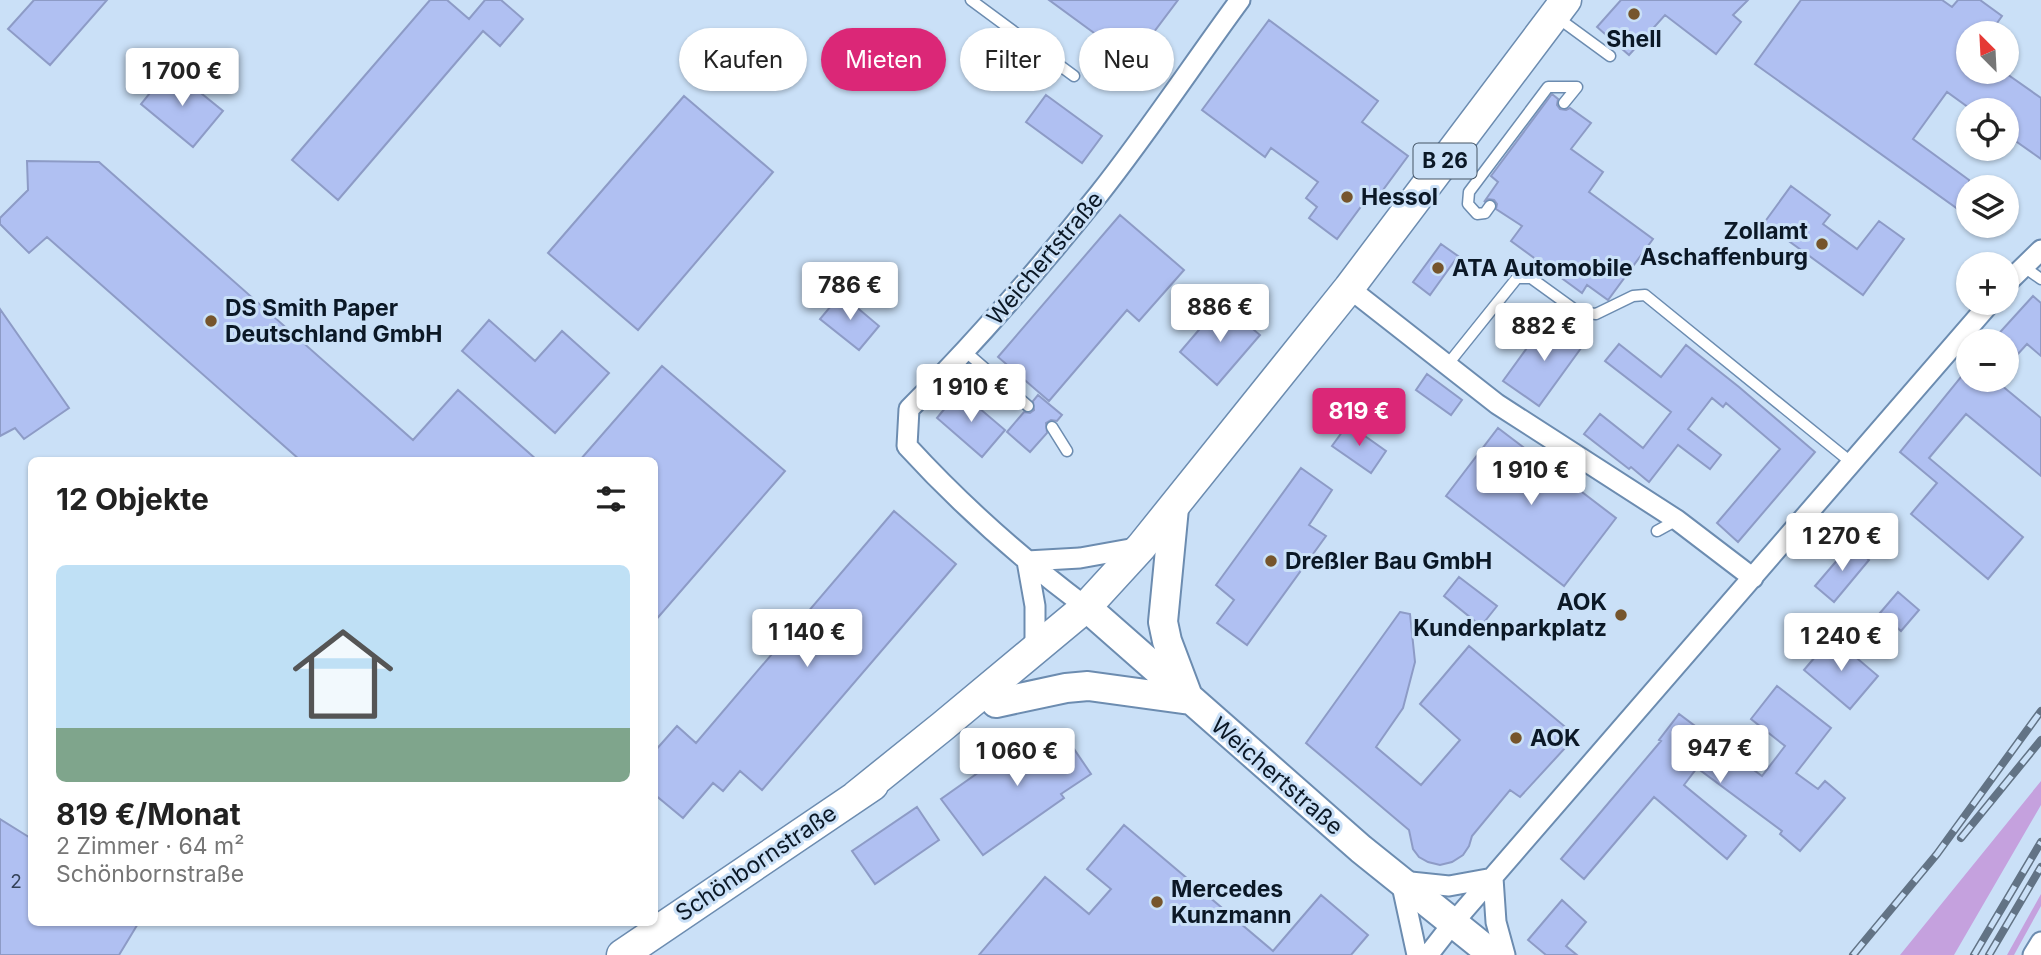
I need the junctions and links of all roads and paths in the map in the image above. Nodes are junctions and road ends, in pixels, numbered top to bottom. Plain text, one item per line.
1 (971, 0) edge
2 (1240, 0) edge
3 (1560, 8) edge
4 (1611, 56) dead end
5 (1073, 76) dead end
6 (1564, 103) dead end
7 (1490, 206) dead end
8 (2041, 250) edge
9 (2024, 267) junction
10 (2019, 272) edge
11 (2041, 279) edge
12 (1349, 288) junction
13 (1980, 315) edge
14 (966, 352) junction
15 (1448, 364) junction
16 (1028, 407) dead end
17 (1052, 427) dead end
18 (1067, 451) dead end
19 (1852, 463) junction
20 (1174, 509) junction
21 (1677, 520) junction
22 (1657, 531) dead end
23 (1141, 547) junction
24 (1027, 561) junction
25 (1754, 578) junction
26 (1086, 607) junction
27 (1035, 649) junction
28 (1190, 700) junction
29 (996, 703) junction
30 (856, 796) junction
31 (1493, 878) junction
32 (1401, 881) junction
33 (1453, 923) junction
34 (2041, 942) edge
35 (622, 955) edge
36 (1417, 955) edge
37 (1428, 955) edge
38 (1493, 955) edge
39 (1505, 955) edge
40 (2034, 955) edge

1 - 5 lane
2 - 14 street, Weichertstraße
3 - 4 lane
3 - 12 main road, Schönbornstraße / B 26
6 - 7 lane
8 - 9 street
9 - 10 street
9 - 11 lane
12 - 15 street
12 - 20 main road, Schönbornstraße / B 26
13 - 19 street
14 - 16 lane
14 - 24 street, Weichertstraße
15 - 19 lane
15 - 21 street
17 - 18 lane
19 - 25 street
20 - 23 main road, Schönbornstraße / B 26
20 - 28 main road
21 - 22 lane
21 - 25 street
23 - 24 street
23 - 26 main road, Schönbornstraße / B 26
24 - 26 street, Weichertstraße
24 - 27 street
25 - 31 street
26 - 27 main road, Schönbornstraße
26 - 28 main road, Weichertstraße
26 - 29 main road, Schönbornstraße
27 - 30 main road, Schönbornstraße
28 - 29 main road
28 - 32 main road, Weichertstraße
29 - 30 main road, Schönbornstraße
30 - 35 main road, Schönbornstraße
31 - 32 street
31 - 33 street
31 - 39 street
32 - 33 main road, Weichertstraße
32 - 36 street
33 - 37 street
33 - 38 main road, Weichertstraße
34 - 40 street

